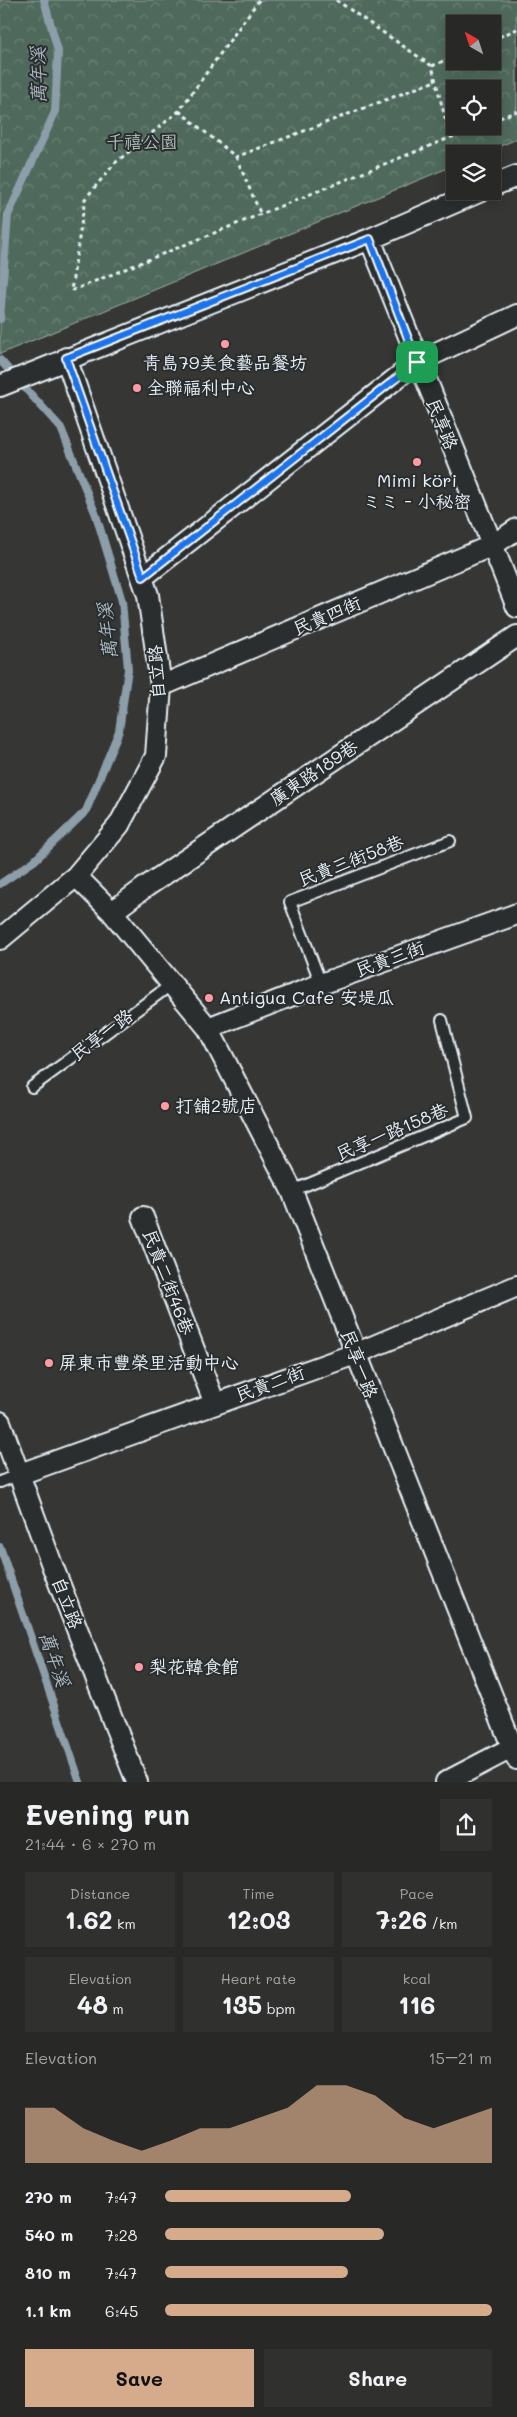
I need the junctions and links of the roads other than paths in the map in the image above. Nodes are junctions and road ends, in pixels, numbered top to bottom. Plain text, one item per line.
1 (517, 176) edge
2 (501, 182) edge
3 (460, 200) edge
4 (370, 239) junction
5 (517, 315) edge
6 (66, 358) junction
7 (417, 362) junction
8 (0, 386) edge
9 (517, 528) edge
10 (493, 545) junction
11 (143, 577) junction
12 (517, 607) edge
13 (517, 636) edge
14 (161, 686) junction
15 (450, 841) dead end
16 (76, 876) junction
17 (112, 912) junction
18 (517, 914) edge
19 (0, 939) edge
20 (172, 984) junction
21 (321, 984) junction
22 (442, 1020) dead end
23 (208, 1028) junction
24 (32, 1087) dead end
25 (292, 1191) junction
26 (143, 1216) dead end
27 (517, 1286) edge
28 (355, 1354) junction
29 (216, 1404) junction
30 (0, 1422) edge
31 (7, 1479) edge
32 (515, 1751) edge
33 (137, 1782) edge
34 (446, 1782) edge

1 - 2 street
3 - 4 street
4 - 6 street
4 - 7 street, 民享路
5 - 7 street
6 - 8 street
6 - 11 street, 自立路
7 - 10 street, 民享路
7 - 11 street
9 - 10 street, 民貴四街
10 - 12 street, 民享路
10 - 14 street, 民貴四街
11 - 14 street, 自立路
13 - 17 street, 廣東路189巷
14 - 16 street, 自立路
15 - 21 lane, 民貴三街58巷
16 - 17 street, 民享一路
16 - 19 street, 自立路
17 - 20 street, 民享一路
18 - 21 street, 民貴三街
20 - 23 street, 民享一路
20 - 24 lane, 民享一路
21 - 23 street, 民貴三街
22 - 25 lane, 民享一路158巷
23 - 25 street, 民享一路
25 - 28 street, 民享一路
26 - 29 street, 民貴二街46巷
27 - 28 street, 民貴二街
28 - 29 street, 民貴二街
28 - 32 street, 民享一路
29 - 31 street, 民貴二街
30 - 31 street, 自立路
31 - 33 street, 自立路
32 - 34 street

